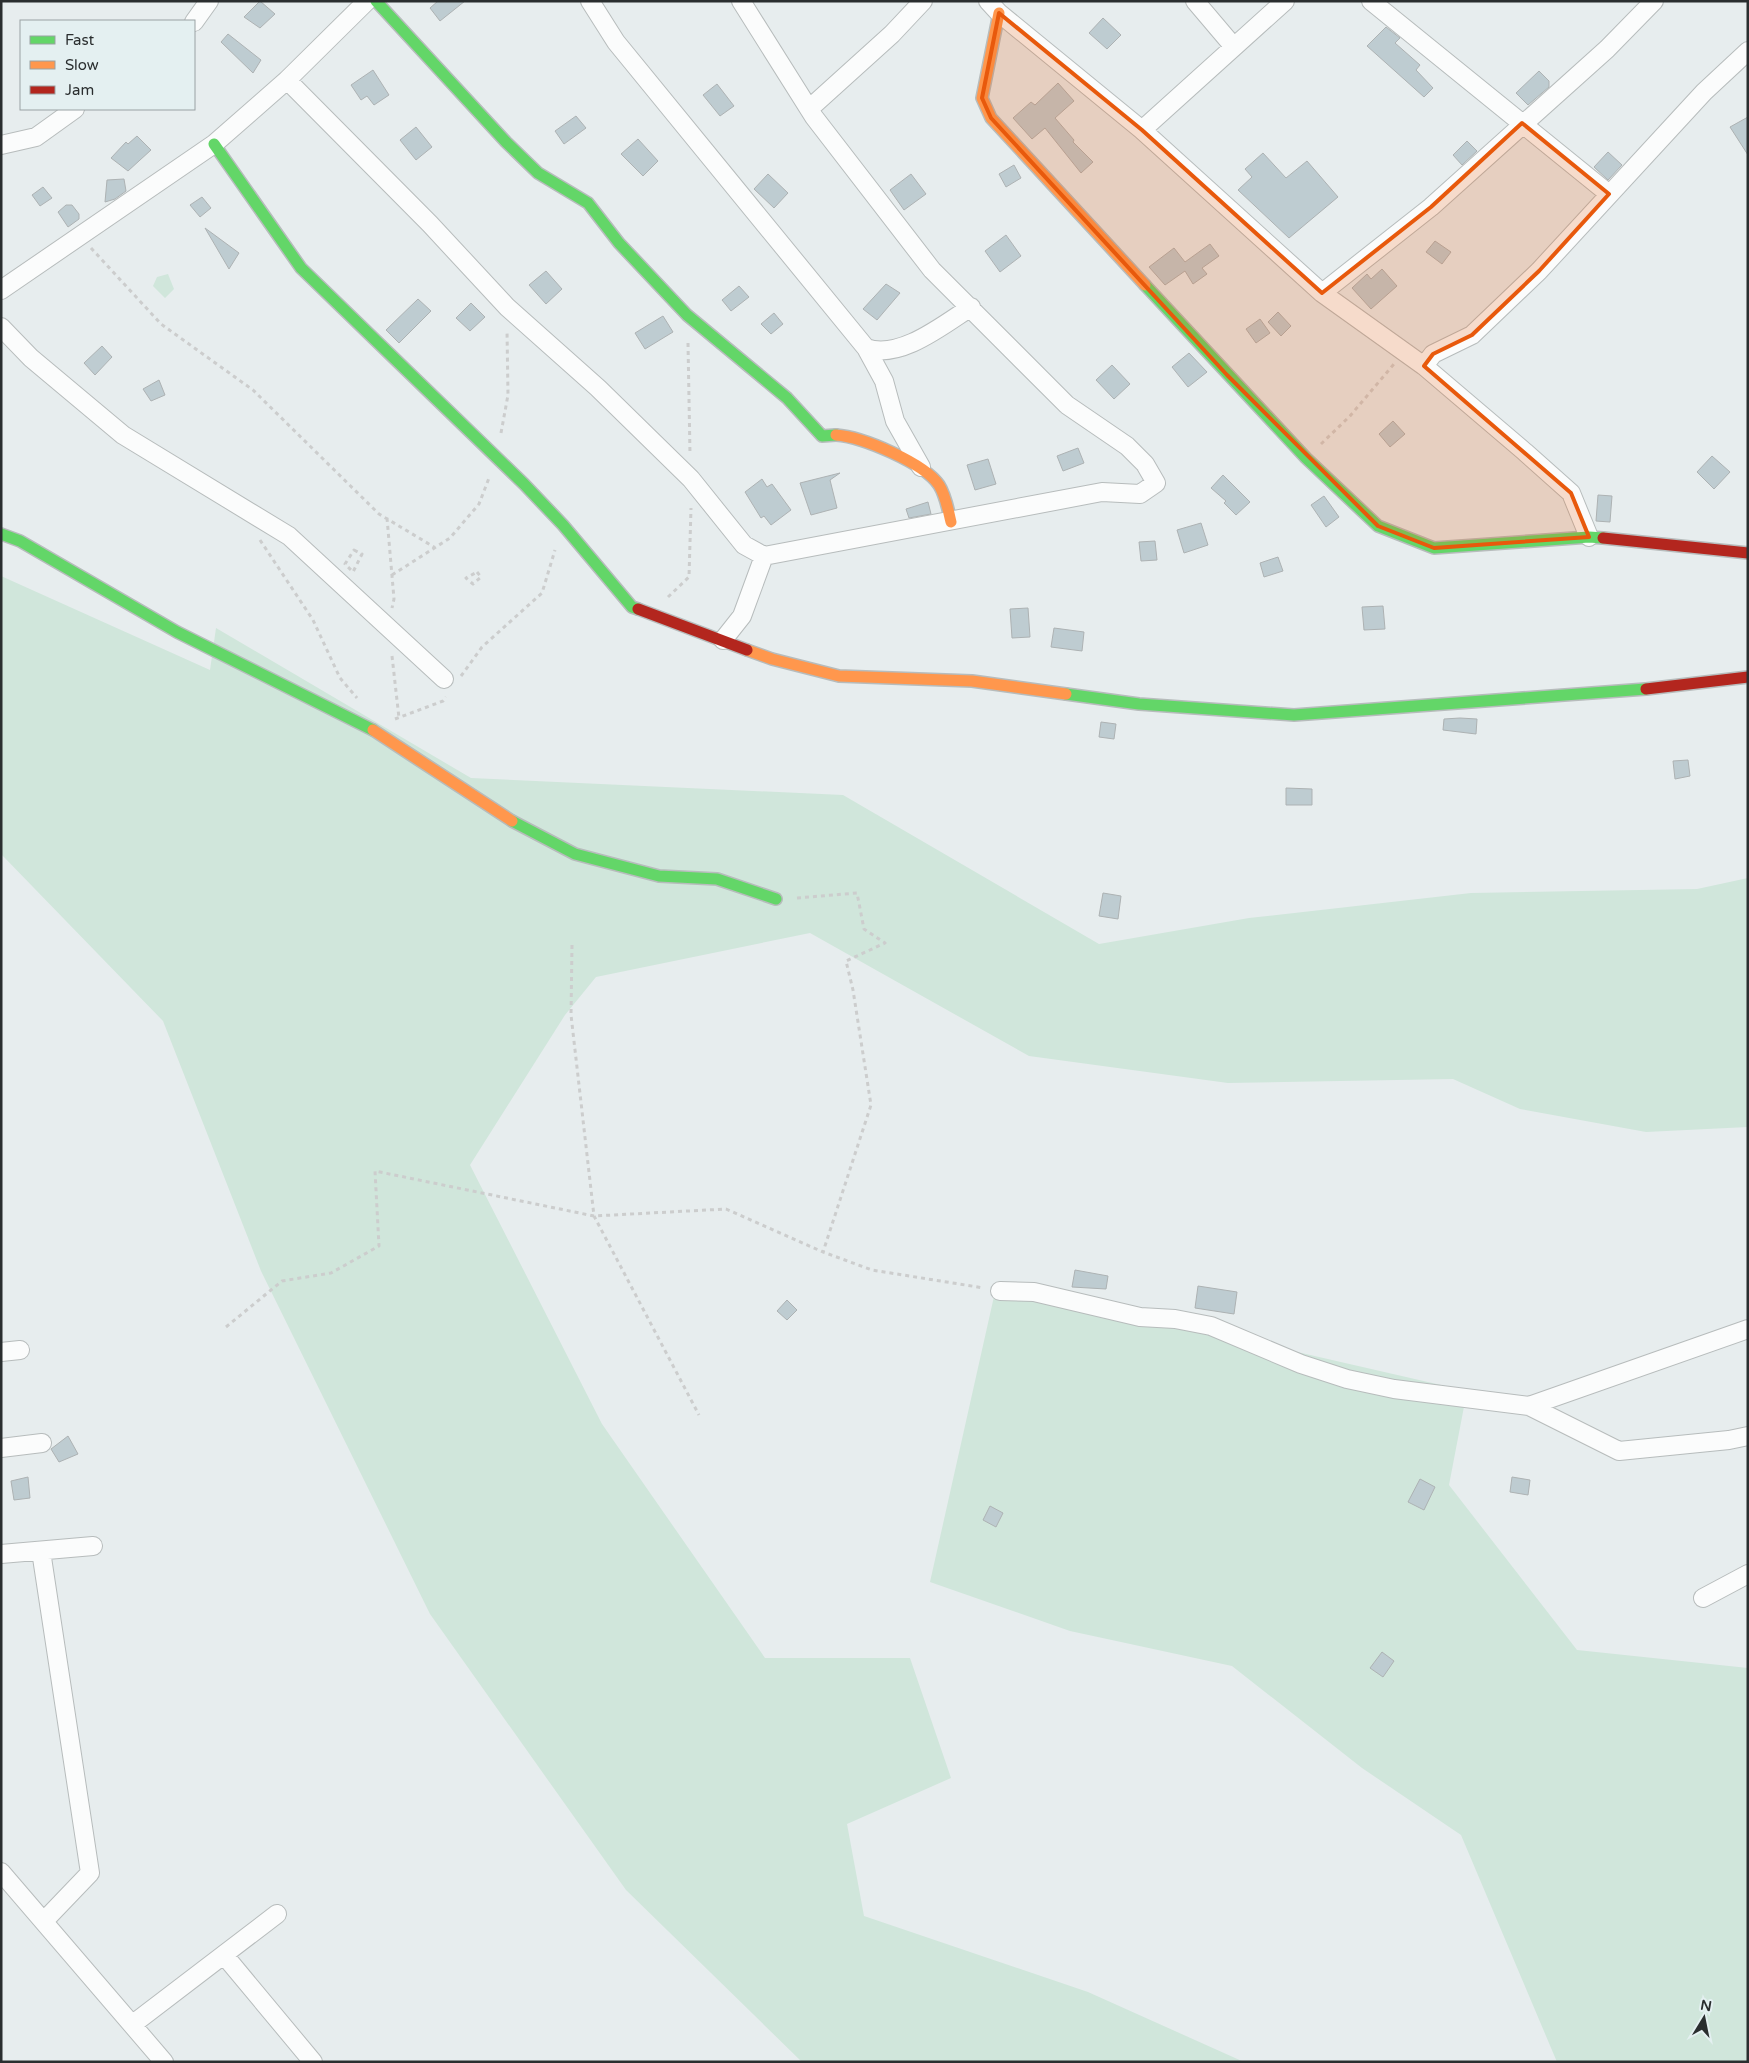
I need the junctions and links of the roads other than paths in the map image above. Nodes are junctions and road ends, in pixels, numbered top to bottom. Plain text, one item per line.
1 (209, 1) edge
2 (367, 1) edge
3 (376, 1) edge
4 (590, 1) edge
5 (742, 1) edge
6 (923, 1) edge
7 (1196, 1) edge
8 (1285, 1) edge
9 (1371, 1) edge
10 (1654, 1) edge
11 (994, 7) edge
12 (195, 21) edge
13 (1234, 48) junction
14 (1748, 51) edge
15 (287, 80) junction
16 (809, 109) junction
17 (74, 110) edge
18 (1522, 123) junction
19 (1142, 130) junction
20 (214, 144) junction
21 (1, 145) edge
22 (1609, 194) junction
23 (1, 290) edge
24 (1322, 293) junction
25 (971, 307) junction
26 (1, 327) edge
27 (866, 348) junction
28 (1424, 366) junction
29 (926, 474) junction
30 (951, 522) junction
31 (1, 534) edge
32 (1589, 537) junction
33 (1748, 553) edge
34 (764, 556) junction
35 (723, 640) junction
36 (1748, 677) edge
37 (451, 683) road end
38 (776, 899) road end
39 (1000, 1291) road end
40 (1748, 1329) edge
41 (20, 1350) dead end
42 (1, 1352) edge
43 (1530, 1406) junction
44 (1748, 1436) edge
45 (42, 1443) dead end
46 (1, 1448) edge
47 (93, 1546) dead end
48 (41, 1551) junction
49 (1, 1554) edge
50 (1748, 1574) edge
51 (1703, 1598) dead end
52 (1, 1872) edge
53 (277, 1914) dead end
54 (44, 1921) junction
55 (224, 1955) junction
56 (133, 2024) junction
57 (164, 2062) edge
58 (313, 2062) edge

1 - 12 street
2 - 15 street
3 - 29 street
4 - 27 street
5 - 16 street
6 - 16 street
7 - 13 street
8 - 13 street
9 - 18 street
10 - 18 street
11 - 19 street
11 - 32 street
13 - 19 street
14 - 22 street
15 - 20 street
15 - 34 street
16 - 25 street
17 - 21 street
18 - 22 street
18 - 24 street
19 - 24 street
20 - 23 street
20 - 35 street
22 - 28 street
24 - 28 street
25 - 27 street
25 - 30 street
26 - 37 street
27 - 29 street
28 - 32 street
29 - 30 street
30 - 34 street
31 - 38 street
32 - 33 street
34 - 35 street
35 - 36 street
39 - 43 street
40 - 43 street
41 - 42 street
43 - 44 street
45 - 46 street
47 - 48 street
48 - 49 street
48 - 54 street
50 - 51 street
52 - 54 street
53 - 55 street
54 - 56 street
55 - 56 street
55 - 58 street
56 - 57 street

